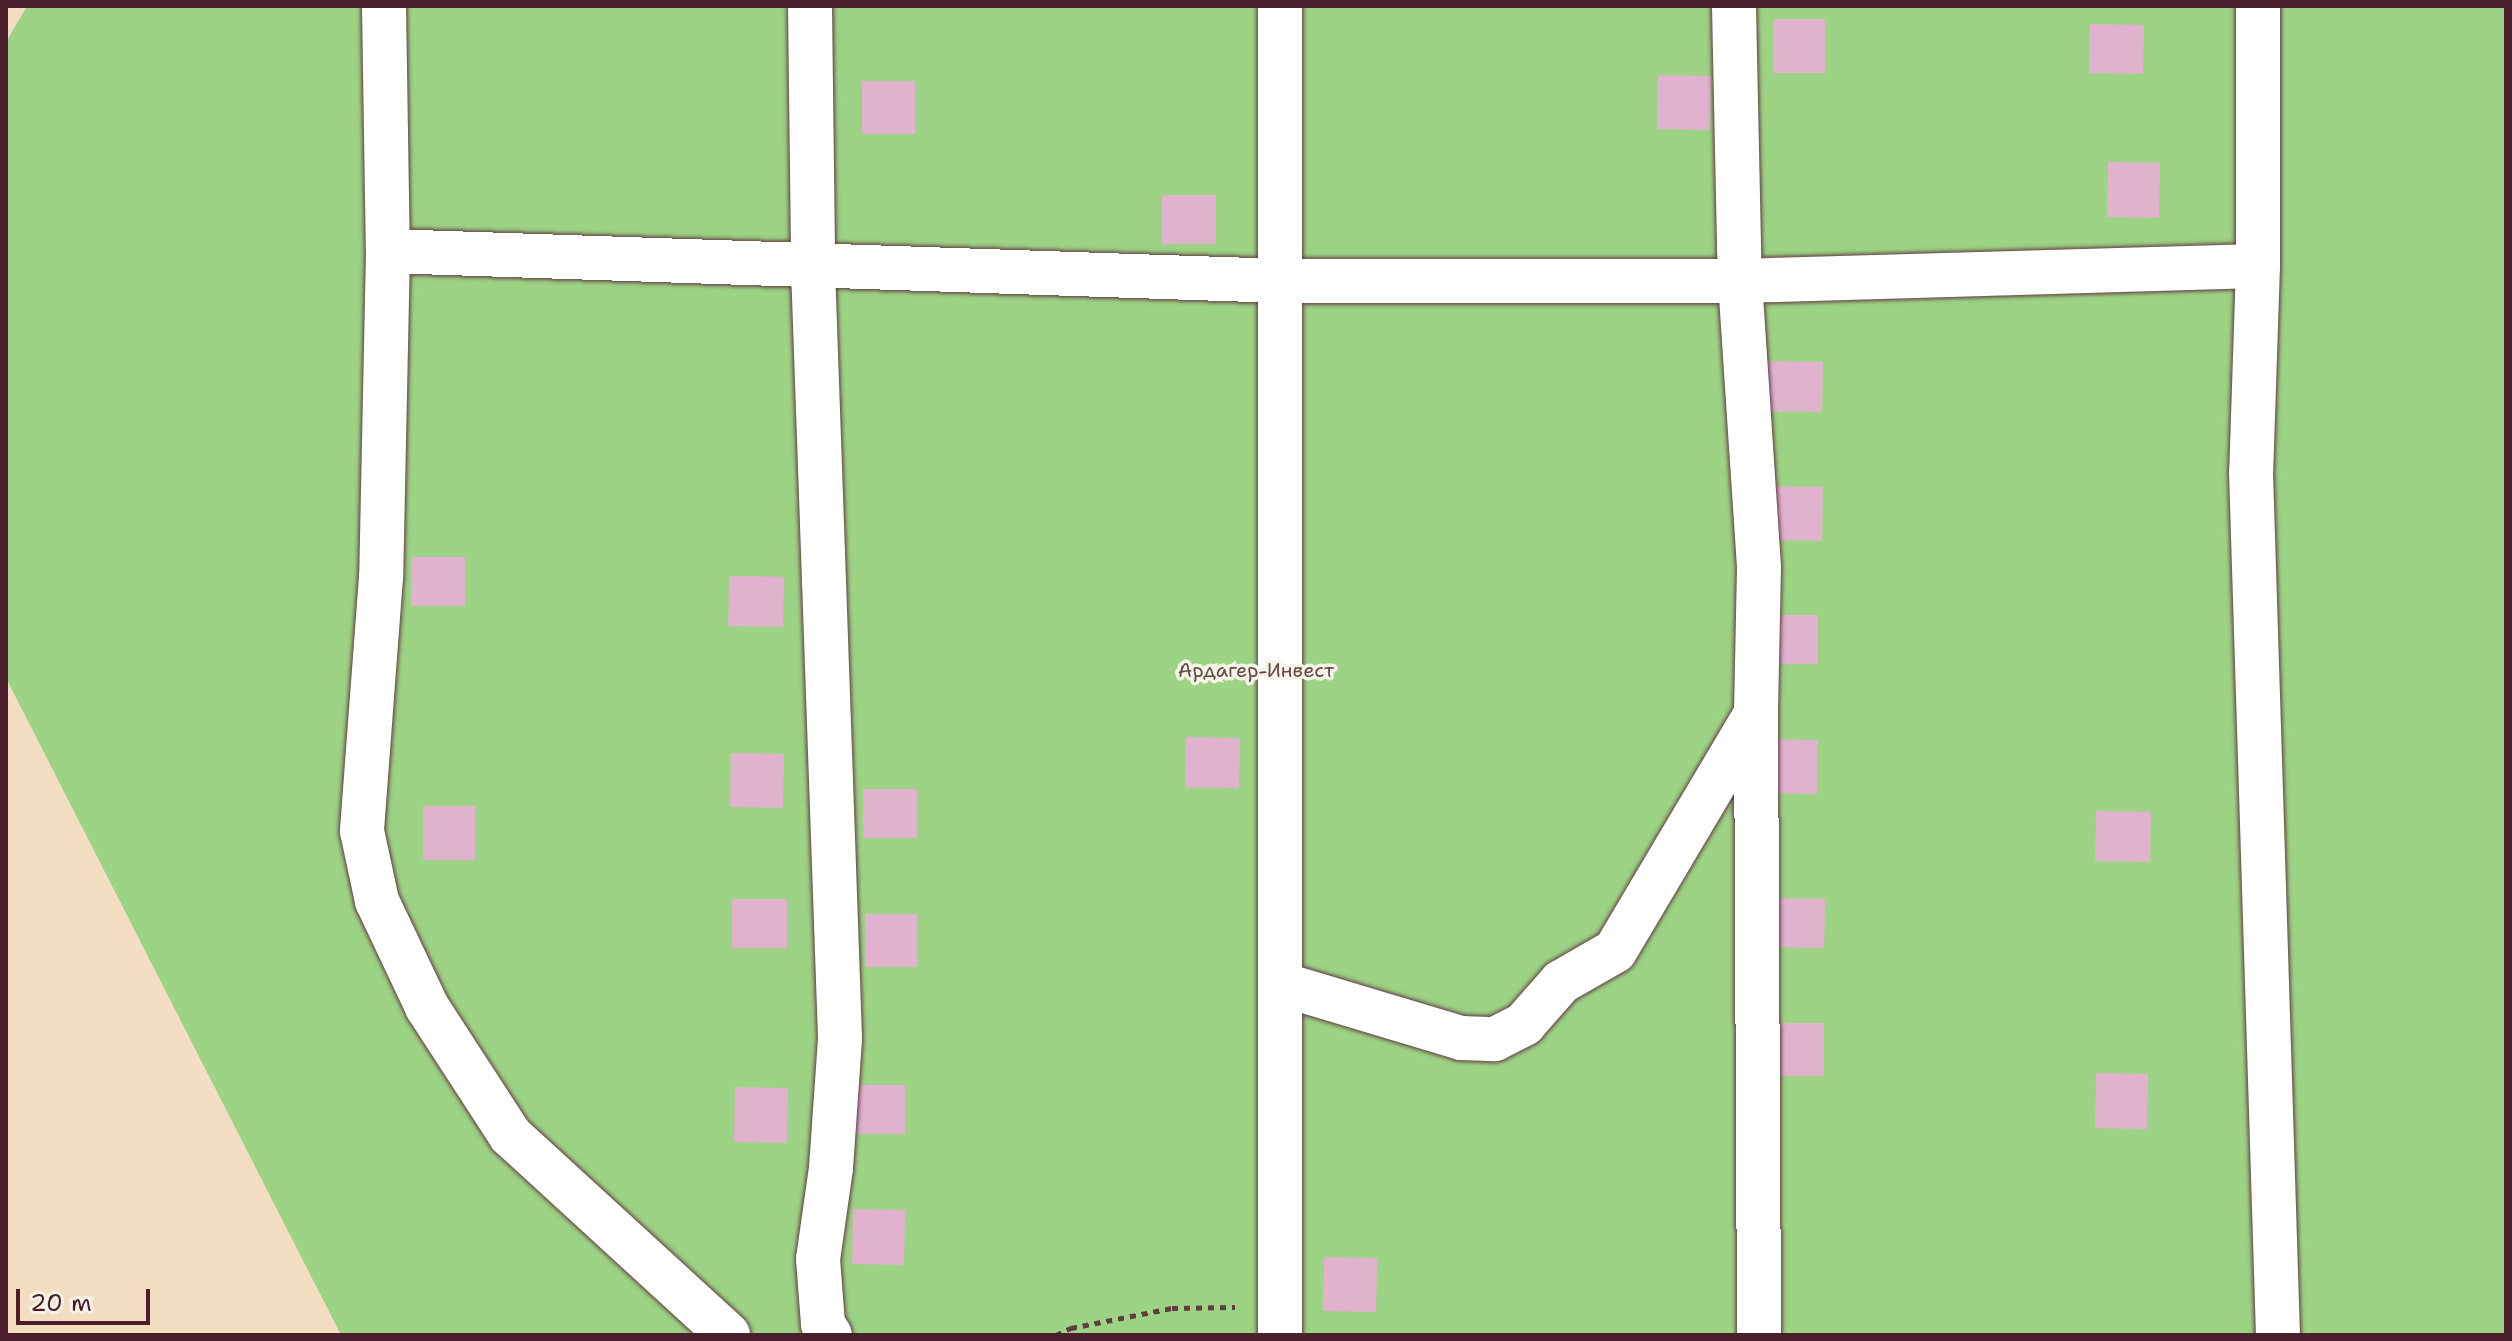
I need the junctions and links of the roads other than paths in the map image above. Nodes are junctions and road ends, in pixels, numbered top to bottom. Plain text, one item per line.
1 (384, 6) edge
2 (810, 6) edge
3 (1280, 6) edge
4 (1734, 6) edge
5 (2258, 6) edge
6 (388, 251) junction
7 (2258, 266) junction
8 (813, 268) junction
9 (1282, 281) junction
10 (1740, 281) junction
11 (1756, 714) junction
12 (1281, 984) junction
13 (1280, 1321) edge
14 (728, 1335) edge
15 (830, 1335) edge
16 (1759, 1335) edge
17 (2278, 1335) edge

1 - 6 street
2 - 8 street
3 - 9 street
4 - 10 street
5 - 7 street
6 - 8 street
6 - 14 street
7 - 10 street
7 - 17 street
8 - 9 street
8 - 15 street
9 - 10 street
9 - 12 street
10 - 11 street
11 - 12 street
11 - 16 street
12 - 13 street

